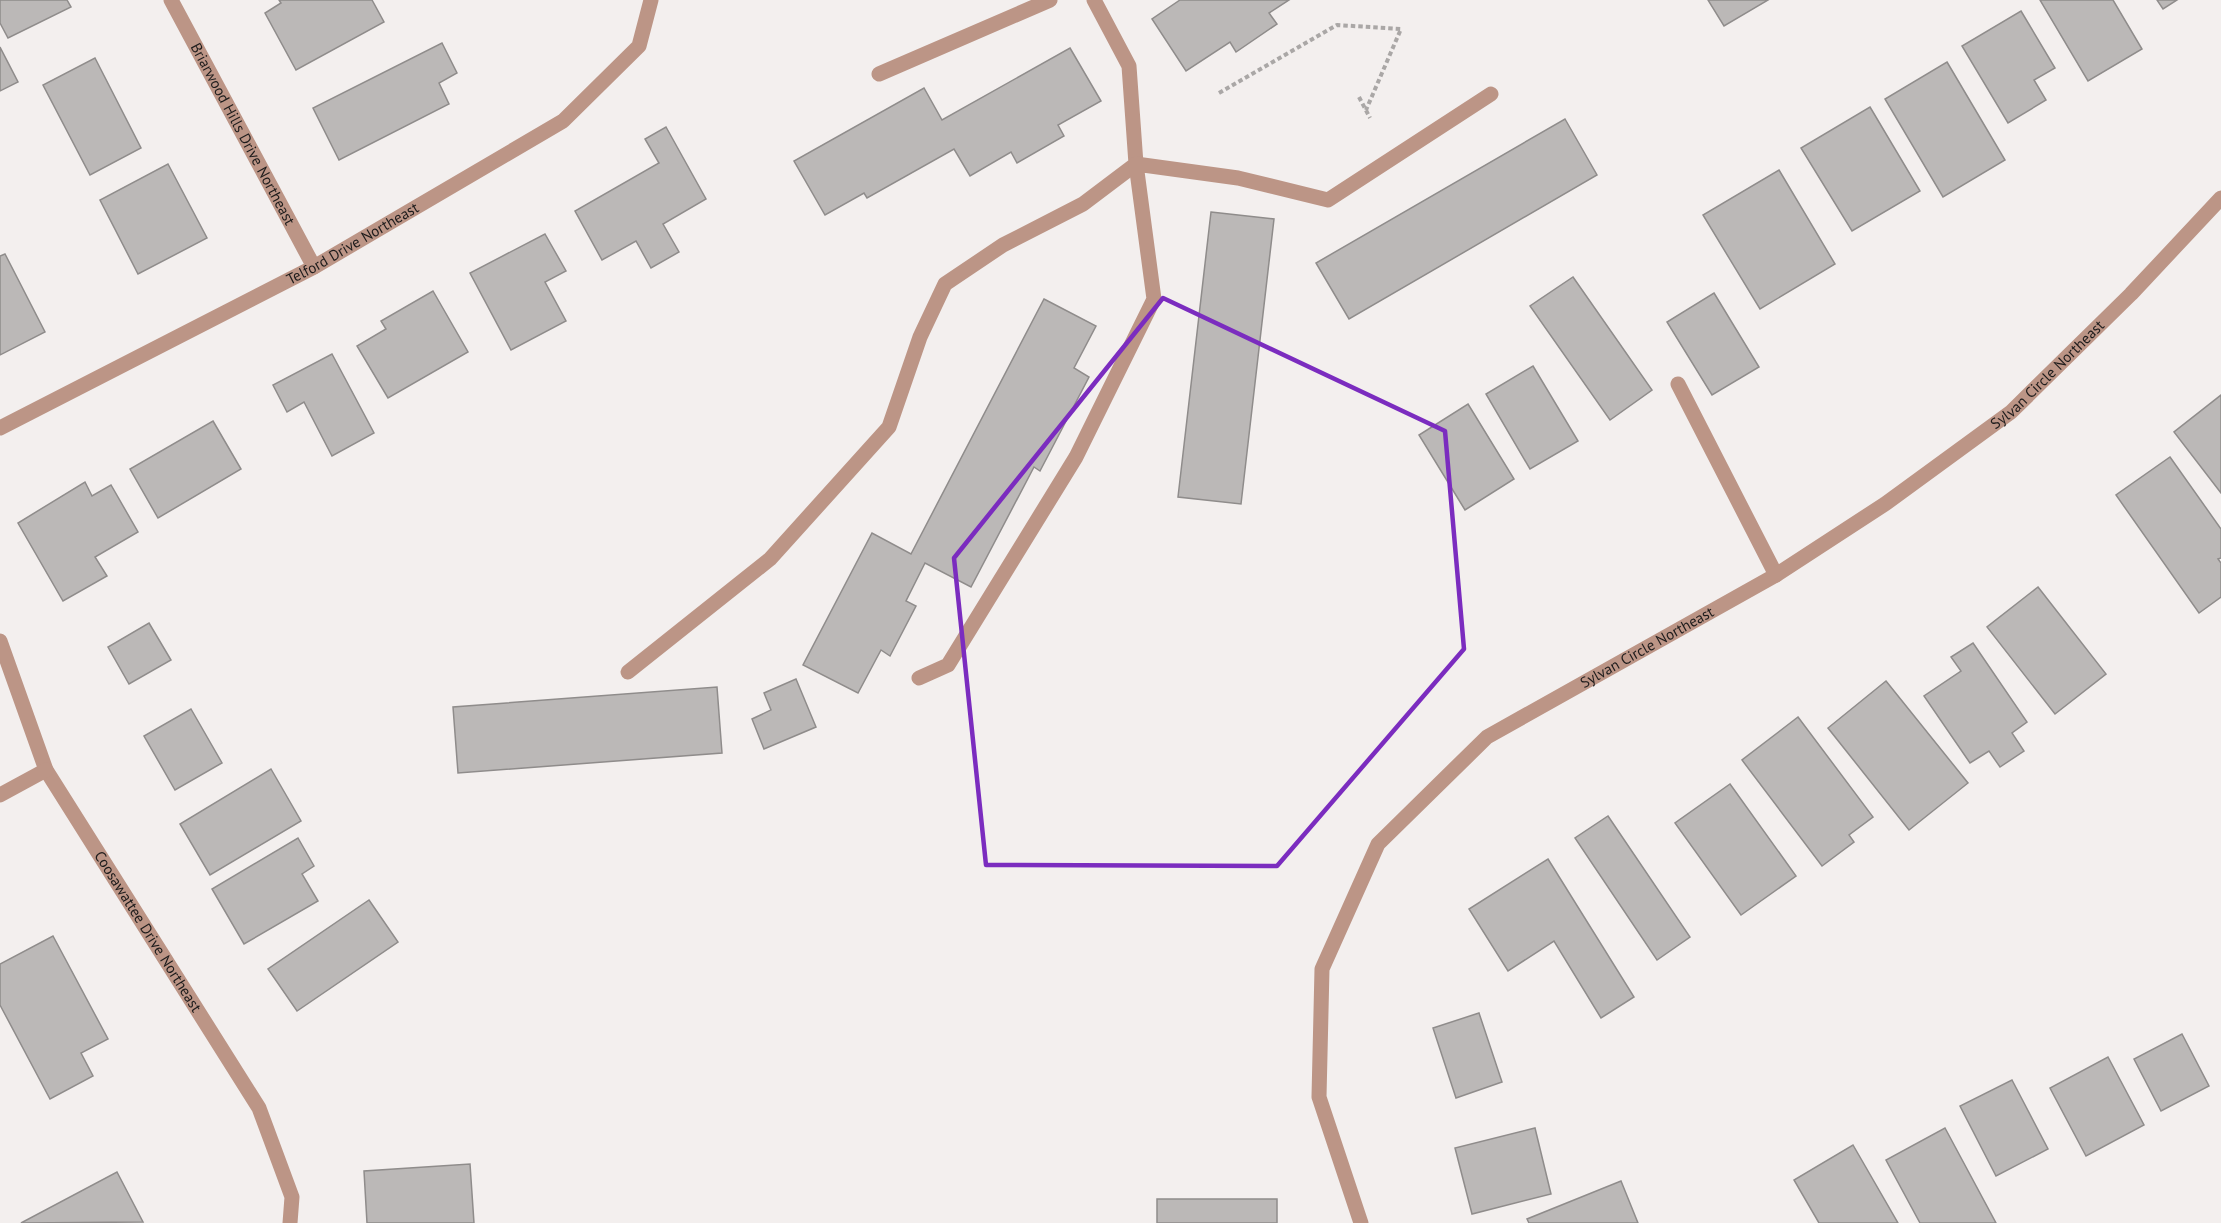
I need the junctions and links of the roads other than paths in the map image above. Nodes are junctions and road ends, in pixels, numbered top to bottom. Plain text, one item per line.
1 (171, 0) edge
2 (651, 0) edge
3 (1050, 0) edge
4 (1094, 0) edge
5 (879, 74) dead end
6 (1491, 94) dead end
7 (1136, 164) junction
8 (2221, 198) edge
9 (314, 267) junction
10 (1678, 384) dead end
11 (0, 428) edge
12 (1776, 575) junction
13 (0, 641) edge
14 (628, 672) dead end
15 (920, 678) dead end
16 (46, 771) junction
17 (0, 795) edge
18 (290, 1223) edge
19 (1361, 1223) edge

1 - 9 street, Briarwood Hills Drive Northeast
2 - 9 street, Telford Drive Northeast
3 - 5 street
4 - 7 street
6 - 7 street
7 - 14 street
7 - 15 street
8 - 12 street, Sylvan Circle Northeast
9 - 11 street, Telford Drive Northeast
10 - 12 street
12 - 19 street, Sylvan Circle Northeast
13 - 16 street, Coosawattee Drive Northeast
16 - 17 street
16 - 18 street, Coosawattee Drive Northeast

